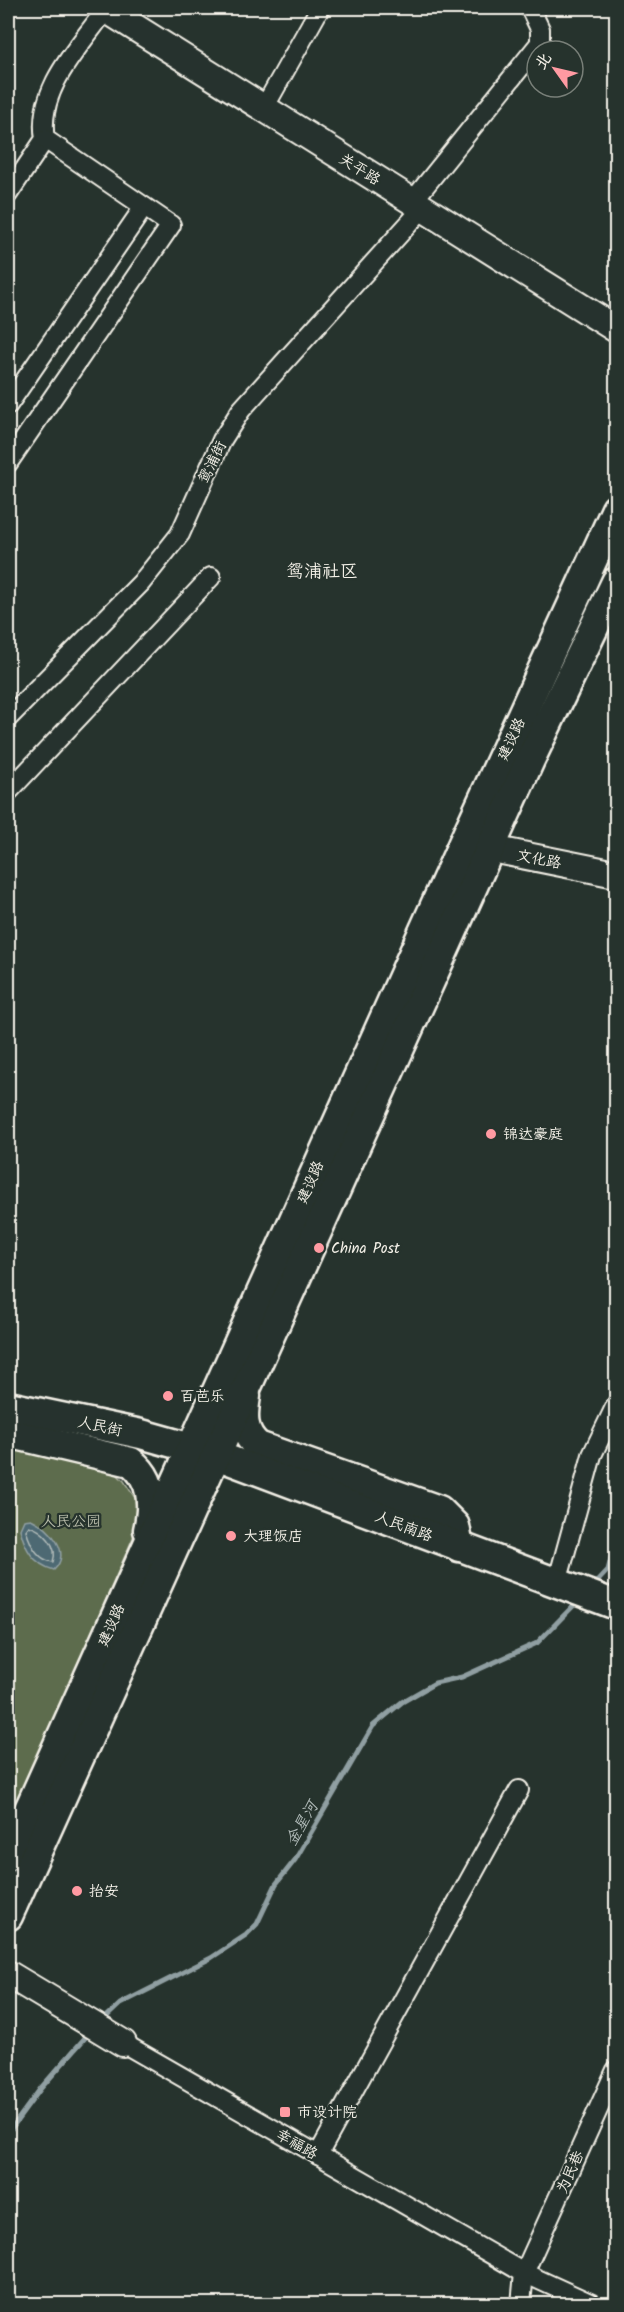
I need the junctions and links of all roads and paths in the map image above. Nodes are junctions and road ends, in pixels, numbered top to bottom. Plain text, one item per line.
1 (106, 8) edge
2 (320, 8) edge
3 (530, 8) edge
4 (264, 108) junction
5 (45, 139) junction
6 (8, 194) edge
7 (418, 205) junction
8 (144, 207) junction
9 (616, 329) edge
10 (8, 405) edge
11 (8, 463) edge
12 (616, 509) edge
13 (212, 576) dead end
14 (616, 582) edge
15 (8, 718) edge
16 (8, 792) edge
17 (476, 846) junction
18 (616, 874) edge
19 (249, 1382) junction
20 (616, 1405) edge
21 (8, 1407) edge
22 (8, 1433) edge
23 (204, 1451) junction
24 (459, 1547) junction
25 (141, 1558) junction
26 (587, 1594) edge
27 (519, 1790) dead end
28 (8, 1856) edge
29 (8, 1916) edge
30 (8, 1974) edge
31 (123, 2043) joint
32 (616, 2070) edge
33 (318, 2155) junction
34 (524, 2273) junction
35 (521, 2304) edge
36 (592, 2304) edge

1 - 4 street, 关平路
1 - 5 street
2 - 4 street
3 - 7 street, 鸳浦街
4 - 7 street, 关平路
5 - 6 street
5 - 8 street
7 - 9 street, 关平路
7 - 15 street, 鸳浦街
8 - 10 street
8 - 11 street
12 - 17 main road, 建设路
13 - 16 street
14 - 17 main road, 建设路
17 - 18 street, 文化路
17 - 19 main road, 建设路
17 - 23 main road, 建设路
19 - 23 main road, 建设路
19 - 24 main road
20 - 26 street
21 - 23 main road, 人民街
22 - 25 main road
23 - 24 main road, 人民南路
23 - 25 main road, 建设路
23 - 29 main road, 建设路
24 - 26 main road, 人民南路
25 - 28 main road, 建设路
27 - 33 street
30 - 31 street, 幸福路
31 - 33 street, 幸福路
32 - 34 street, 为民巷
33 - 34 street, 幸福路
34 - 35 street, 为民巷
34 - 36 street, 幸福路

